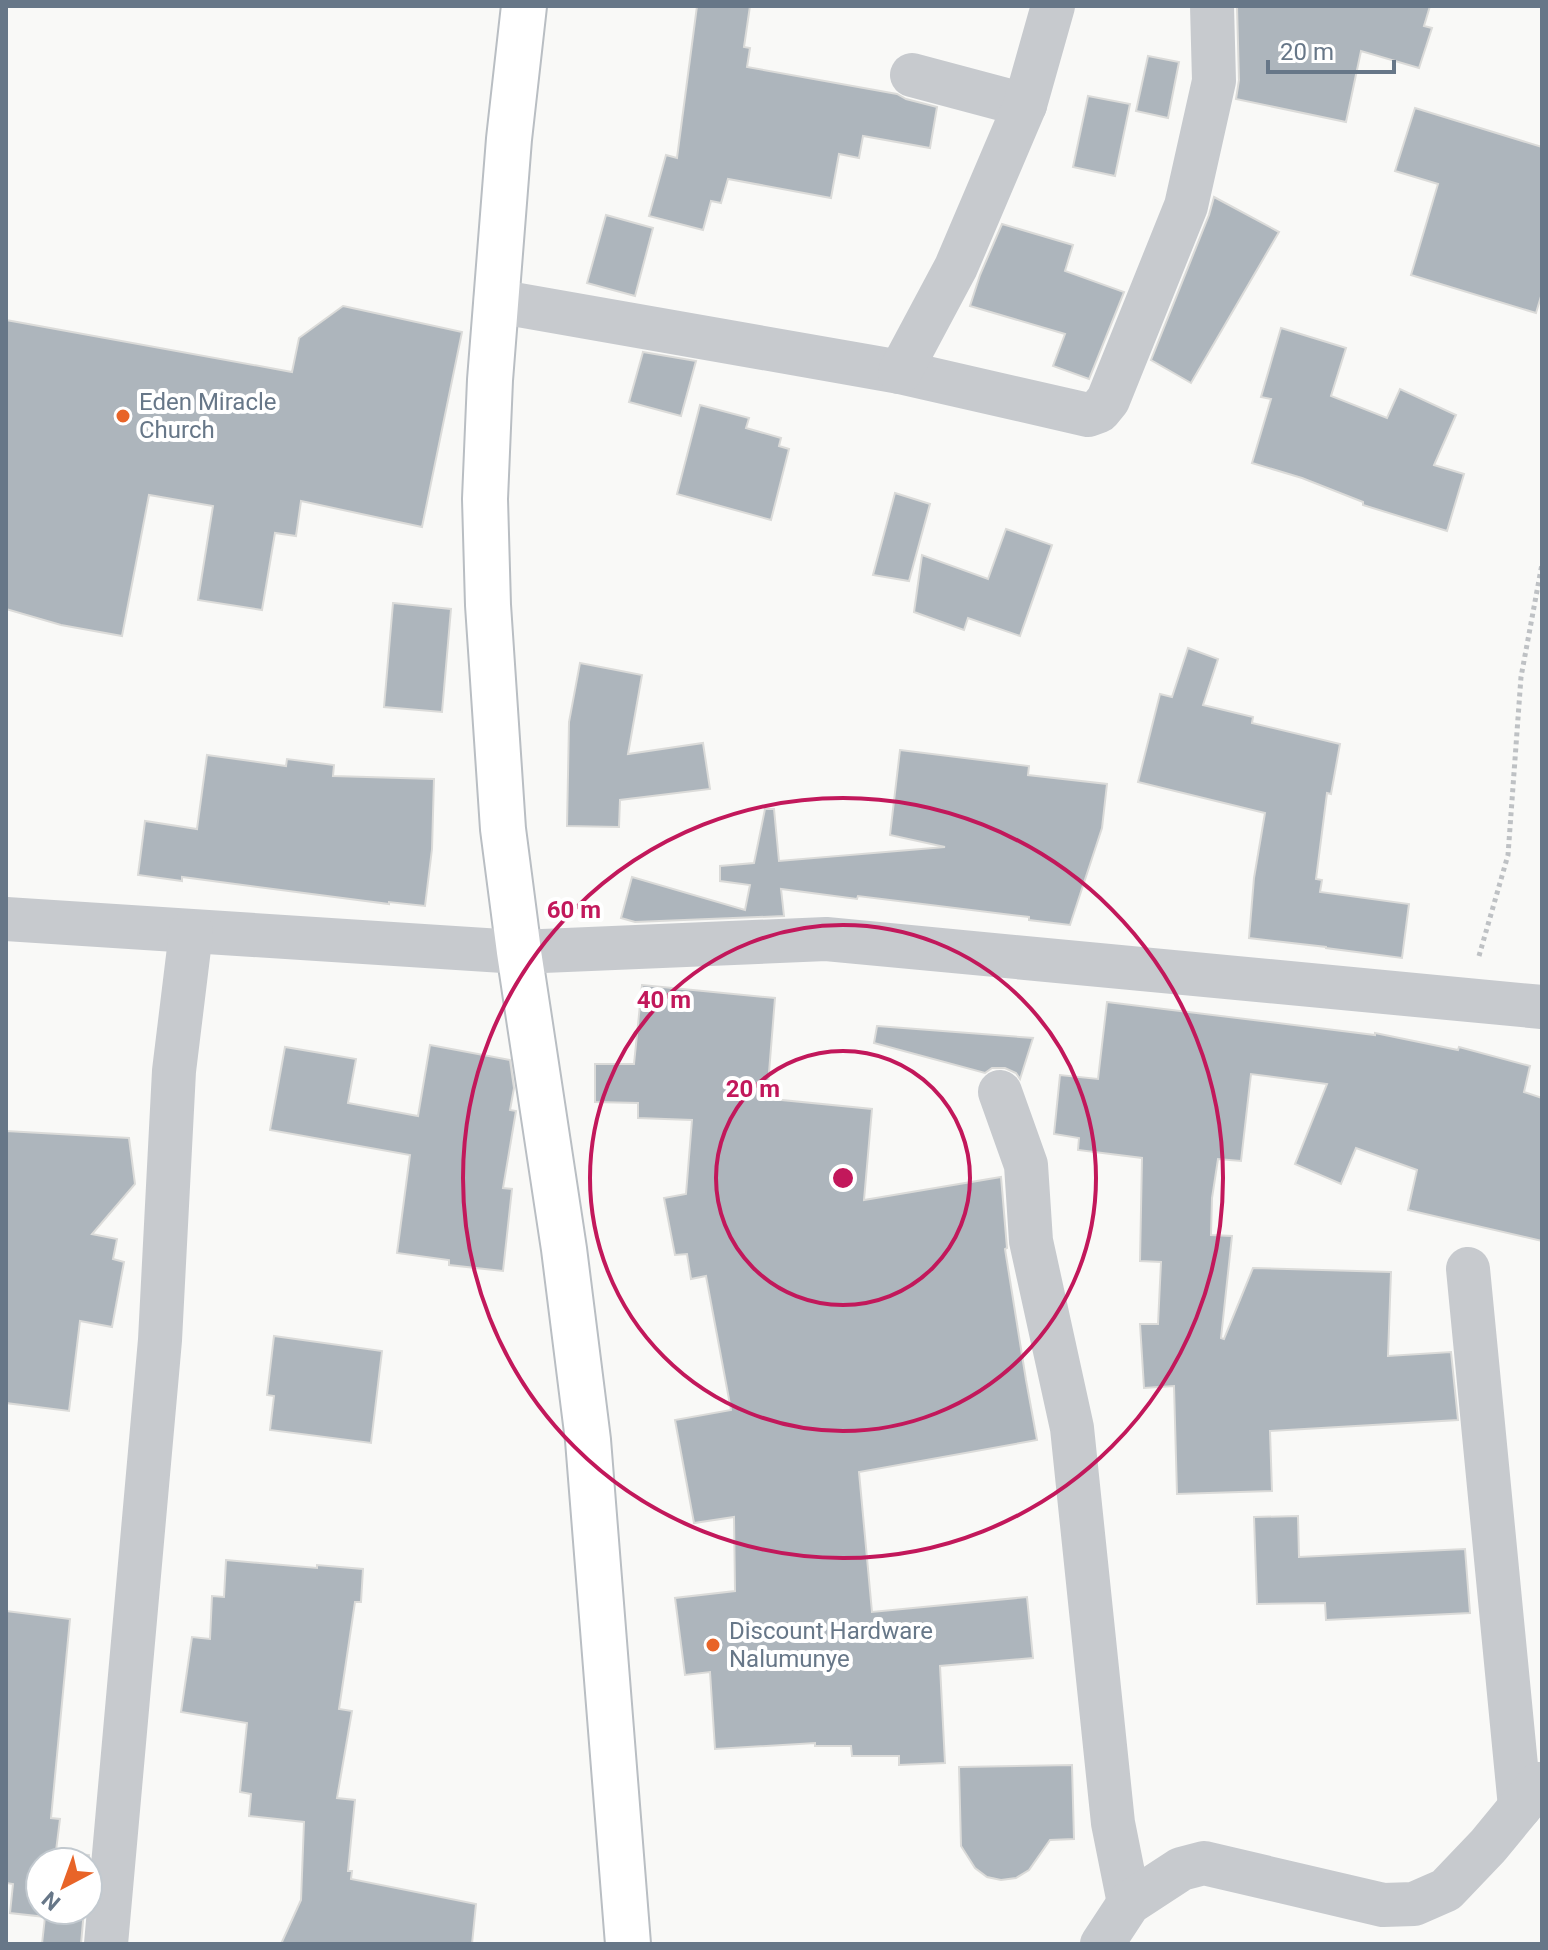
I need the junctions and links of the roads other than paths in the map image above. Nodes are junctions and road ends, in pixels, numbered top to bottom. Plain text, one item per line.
1 (524, 6) edge
2 (1053, 6) edge
3 (1212, 6) edge
4 (912, 75) dead end
5 (1025, 105) junction
6 (496, 301) junction
7 (900, 372) junction
8 (6, 919) edge
9 (191, 932) junction
10 (519, 952) junction
11 (1542, 1007) edge
12 (1000, 1092) dead end
13 (1468, 1269) dead end
14 (1531, 1793) edge
15 (1129, 1903) junction
16 (106, 1944) edge
17 (628, 1944) edge
18 (1102, 1944) edge

1 - 6 street
2 - 5 street
3 - 7 street
4 - 5 street
5 - 7 street
6 - 7 street
6 - 10 street
8 - 9 street
9 - 10 street
9 - 16 street
10 - 11 street
10 - 17 street
12 - 15 street
13 - 14 street
14 - 15 street
15 - 18 street

